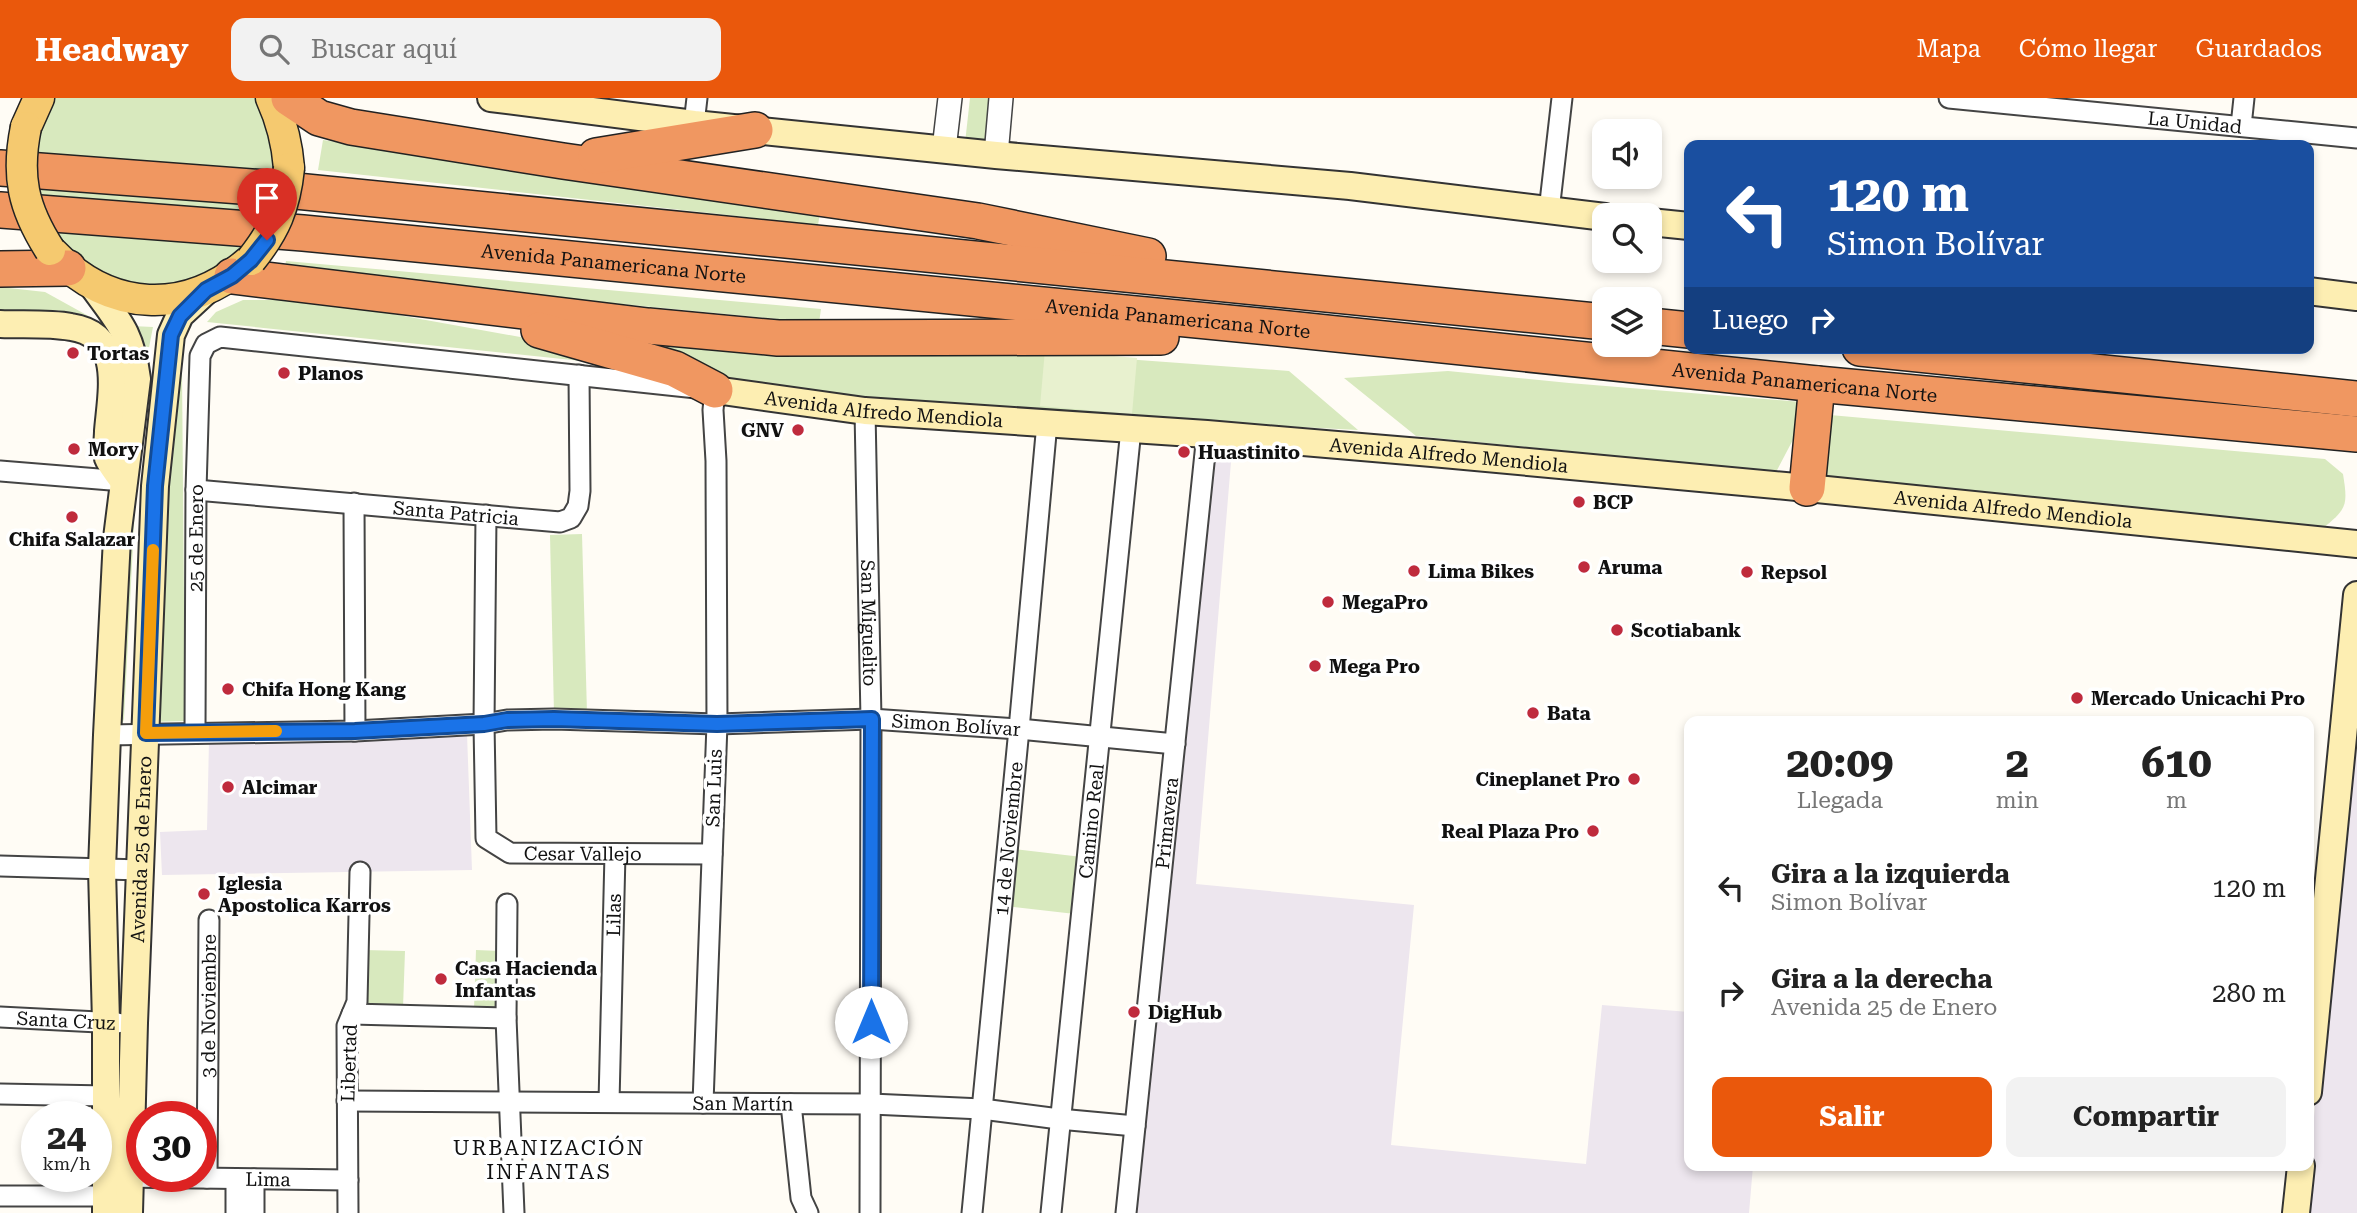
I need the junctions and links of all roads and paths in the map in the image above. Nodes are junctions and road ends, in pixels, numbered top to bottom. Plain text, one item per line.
1 (39, 98) edge
2 (271, 98) edge
3 (289, 98) edge
4 (491, 98) edge
5 (950, 98) edge
6 (1001, 98) edge
7 (1562, 98) edge
8 (1950, 98) edge
9 (2244, 98) edge
10 (696, 111) edge
11 (2241, 127) junction
12 (755, 130) junction
13 (2357, 138) edge
14 (944, 149) junction
15 (996, 155) junction
16 (563, 161) junction
17 (0, 168) edge
18 (0, 210) edge
19 (1549, 211) junction
20 (1592, 216) edge
21 (1662, 223) edge
22 (1684, 225) edge
23 (70, 268) junction
24 (0, 269) edge
25 (230, 275) junction
26 (1242, 284) junction
27 (2314, 292) edge
28 (2357, 297) edge
29 (463, 304) junction
30 (1592, 321) edge
31 (1219, 323) junction
32 (0, 324) edge
33 (1662, 327) edge
34 (1684, 329) edge
35 (206, 344) joint
36 (1918, 354) edge
37 (579, 375) junction
38 (1817, 384) junction
39 (715, 390) junction
40 (2357, 399) edge
41 (865, 411) junction
42 (1046, 423) junction
43 (1131, 429) junction
44 (1207, 434) junction
45 (2357, 434) edge
46 (0, 471) edge
47 (124, 481) junction
48 (1807, 488) junction
49 (196, 491) junction
50 (354, 503) junction
51 (486, 515) junction
52 (2357, 544) edge
53 (2357, 595) edge
54 (872, 719) junction
55 (484, 724) junction
56 (717, 724) junction
57 (1019, 729) junction
58 (355, 731) junction
59 (195, 732) junction
60 (146, 733) junction
61 (107, 735) junction
62 (1100, 737) junction
63 (1175, 744) junction
64 (615, 854) junction
65 (712, 854) junction
66 (0, 866) edge
67 (102, 870) junction
68 (141, 870) junction
69 (360, 872) dead end
70 (507, 904) dead end
71 (209, 920) dead end
72 (352, 1014) junction
73 (0, 1017) edge
74 (506, 1018) junction
75 (106, 1022) junction
76 (134, 1023) junction
77 (2314, 1031) edge
78 (0, 1094) edge
79 (107, 1096) junction
80 (107, 1101) edge
81 (208, 1101) edge
82 (348, 1101) junction
83 (511, 1102) junction
84 (609, 1102) junction
85 (703, 1103) junction
86 (791, 1104) junction
87 (871, 1104) junction
88 (982, 1109) junction
89 (1059, 1119) junction
90 (1135, 1126) junction
91 (2300, 1171) edge
92 (217, 1178) edge
93 (245, 1179) junction
94 (348, 1180) junction
95 (112, 1191) edge
96 (90, 1192) edge
97 (0, 1196) edge
98 (129, 1213) edge
99 (236, 1213) edge
100 (254, 1213) edge
101 (348, 1213) edge
102 (514, 1213) edge
103 (808, 1213) edge
104 (870, 1213) edge
105 (972, 1213) edge
106 (1051, 1213) edge
107 (1126, 1213) edge
108 (2296, 1213) edge

1 - 23 main road, bridge
2 - 25 main road, bridge
3 - 16 highway
4 - 10 main road
5 - 14 street
6 - 15 street
7 - 19 street
8 - 11 street, La Unidad
9 - 11 street
10 - 12 main road
11 - 13 street, La Unidad
12 - 14 main road
12 - 16 highway
14 - 15 main road
15 - 19 main road
16 - 26 highway
17 - 26 highway, Avenida Panamericana Norte
18 - 31 highway, Avenida Panamericana Norte
19 - 20 main road
21 - 22 main road
23 - 24 highway
23 - 25 main road
23 - 47 main road, Avenida 25 de Enero
25 - 29 highway
25 - 60 main road, Avenida 25 de Enero
26 - 30 highway, Avenida Panamericana Norte
27 - 28 main road
29 - 31 highway
29 - 39 highway
31 - 38 highway, Avenida Panamericana Norte
32 - 47 main road
33 - 34 highway, Avenida Panamericana Norte
35 - 37 street, Avenida Alfredo Mendiola
35 - 49 street, 25 de Enero
36 - 40 highway, Avenida Panamericana Norte
37 - 39 street, Avenida Alfredo Mendiola
37 - 51 street, Santa Patricia
38 - 45 highway, Avenida Panamericana Norte
38 - 48 highway
39 - 41 main road, Avenida Alfredo Mendiola
39 - 56 street, San Luis
41 - 42 main road, Avenida Alfredo Mendiola
41 - 54 street, San Miguelito
42 - 43 main road, Avenida Alfredo Mendiola
42 - 57 street, 14 de Noviembre
43 - 44 main road, Avenida Alfredo Mendiola
43 - 62 street, Camino Real
44 - 48 main road, Avenida Alfredo Mendiola
44 - 63 street, Primavera
46 - 47 street
47 - 61 main road, Avenida 25 de Enero
48 - 52 main road, Avenida Alfredo Mendiola
49 - 50 street, Santa Patricia
49 - 59 street, 25 de Enero
50 - 51 street, Santa Patricia
50 - 58 street
51 - 55 street, Cesar Vallejo
53 - 77 main road
54 - 56 street, Simon Bolívar
54 - 57 street, Simon Bolívar
54 - 87 street, San Miguelito
55 - 56 street, Simon Bolívar
55 - 58 street, Simon Bolívar
55 - 64 street, Cesar Vallejo
56 - 65 street, San Luis
57 - 62 street, Simon Bolívar
57 - 88 street, 14 de Noviembre
58 - 59 street, Simon Bolívar
59 - 60 street, Simon Bolívar
60 - 61 street, Simon Bolívar
60 - 68 main road, Avenida 25 de Enero
61 - 67 main road, Avenida 25 de Enero
62 - 63 street, Simon Bolívar
62 - 89 street, Camino Real
63 - 90 street, Primavera
64 - 65 street, Cesar Vallejo
64 - 84 street, Lilas
65 - 85 street, San Luis
66 - 67 street
67 - 68 street
67 - 75 main road, Avenida 25 de Enero
68 - 76 main road, Avenida 25 de Enero
69 - 72 street, Libertad
70 - 74 street
71 - 81 street, 3 de Noviembre
72 - 74 street
72 - 82 street, Libertad
73 - 75 street, Santa Cruz
74 - 83 street
75 - 76 street, Santa Cruz
75 - 79 main road, Avenida 25 de Enero
76 - 95 main road, Avenida 25 de Enero
78 - 79 street
79 - 80 main road, Avenida 25 de Enero
82 - 83 street, San Martín
82 - 94 street, Libertad
83 - 84 street, San Martín
83 - 102 street
84 - 85 street, San Martín
85 - 86 street, San Martín
86 - 87 street, San Martín
86 - 103 street
87 - 88 street, San Martín
87 - 104 street, San Miguelito
88 - 89 street, San Martín
88 - 105 street, 14 de Noviembre
89 - 90 street, San Martín
89 - 106 street, Camino Real
90 - 107 street, Primavera
91 - 108 main road
92 - 93 street, Lima
93 - 94 street, Lima
93 - 99 street
93 - 100 street
94 - 101 street, Libertad
95 - 98 main road, Avenida 25 de Enero
96 - 97 street, Lima

